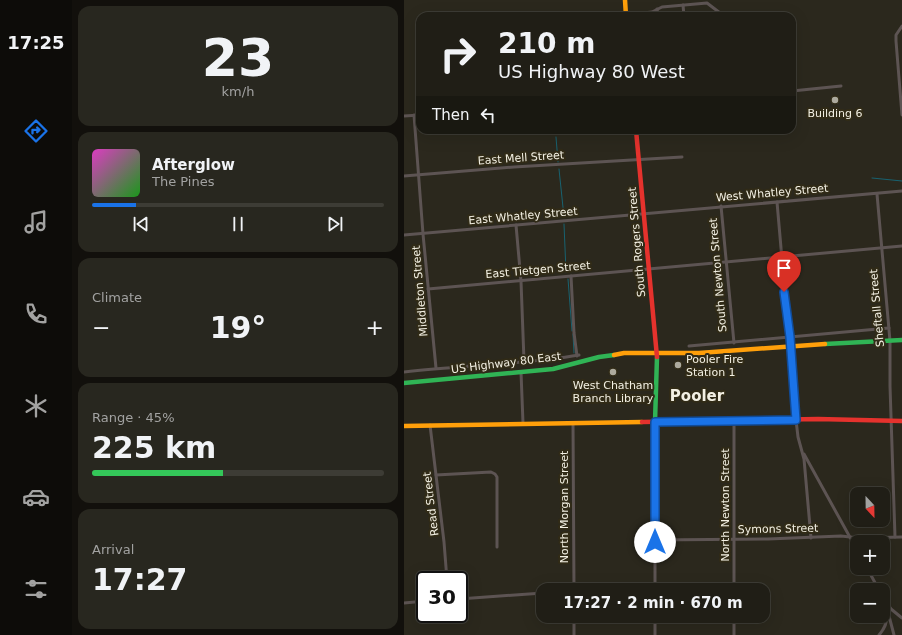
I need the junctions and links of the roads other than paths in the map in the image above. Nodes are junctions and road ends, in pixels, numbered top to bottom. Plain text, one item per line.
1 (625, 0) edge
2 (684, 5) junction
3 (657, 9) junction
4 (626, 12) edge
5 (647, 12) edge
6 (657, 12) edge
7 (684, 12) edge
8 (719, 12) edge
9 (902, 26) edge
10 (841, 86) dead end
11 (796, 91) edge
12 (414, 115) joint
13 (902, 115) edge
14 (404, 116) edge
15 (636, 134) edge
16 (682, 157) dead end
17 (639, 160) junction
18 (418, 175) junction
19 (404, 176) edge
20 (902, 191) edge
21 (877, 194) junction
22 (777, 202) junction
23 (721, 206) junction
24 (643, 214) junction
25 (516, 225) junction
26 (423, 234) junction
27 (404, 235) edge
28 (902, 246) edge
29 (881, 248) junction
30 (782, 257) junction
31 (726, 262) junction
32 (648, 269) junction
33 (571, 276) junction
34 (521, 281) junction
35 (428, 288) junction
36 (889, 328) junction
37 (790, 337) junction
38 (902, 340) edge
39 (890, 341) junction
40 (734, 343) junction
41 (688, 346) dead end
42 (790, 346) junction
43 (656, 352) junction
44 (524, 361) junction
45 (436, 368) junction
46 (404, 372) edge
47 (521, 372) junction
48 (404, 383) edge
49 (796, 420) junction
50 (734, 421) junction
51 (891, 421) junction
52 (902, 421) edge
53 (655, 422) junction
54 (523, 423) junction
55 (573, 423) junction
56 (430, 425) junction
57 (404, 426) edge
58 (801, 447) junction
59 (436, 475) junction
60 (850, 537) joint
61 (890, 537) edge
62 (895, 537) junction
63 (902, 537) edge
64 (811, 538) junction
65 (734, 539) junction
66 (655, 540) junction
67 (497, 547) dead end
68 (446, 571) edge
69 (574, 583) edge
70 (655, 583) edge
71 (734, 583) edge
72 (536, 594) edge
73 (468, 598) edge
74 (416, 602) edge
75 (404, 603) edge
76 (890, 609) edge
77 (902, 618) edge
78 (890, 622) edge
79 (574, 623) edge
80 (655, 623) edge
81 (734, 623) edge
82 (886, 623) edge
83 (574, 635) edge
84 (655, 635) edge
85 (734, 635) edge
86 (879, 635) edge
87 (894, 635) edge

1 - 4 main road
2 - 3 street
2 - 7 street
2 - 8 street
3 - 5 street
3 - 6 street
9 - 13 street
10 - 11 street
12 - 14 street
12 - 18 street, Middleton Street
15 - 17 main road, South Rogers Street
16 - 17 street, East Mell Street
17 - 18 street, East Mell Street
17 - 24 main road, South Rogers Street
18 - 19 street, East Mell Street
18 - 26 street, Middleton Street
20 - 21 street, West Whatley Street
21 - 22 street, West Whatley Street
21 - 29 street, Sheftall Street
22 - 23 street, West Whatley Street
22 - 30 street
23 - 24 street, West Whatley Street
23 - 31 street, South Newton Street
24 - 25 street, East Whatley Street
24 - 32 main road, South Rogers Street
25 - 26 street, East Whatley Street
25 - 34 street
26 - 27 street, East Whatley Street
26 - 35 street, Middleton Street
28 - 29 street, East Tietgen Street
29 - 30 street, East Tietgen Street
29 - 36 street, Sheftall Street
30 - 31 street, East Tietgen Street
30 - 37 street
31 - 32 street, East Tietgen Street
31 - 40 street, South Newton Street
32 - 33 street, East Tietgen Street
32 - 43 main road, South Rogers Street
33 - 34 street, East Tietgen Street
33 - 44 street
34 - 35 street, East Tietgen Street
34 - 44 street
35 - 45 street, Middleton Street
36 - 37 street
36 - 39 street, Sheftall Street
37 - 40 street
37 - 42 street
38 - 39 main road, US Highway 80 East
39 - 42 main road, US Highway 80 East
39 - 51 street, Sheftall Street
40 - 41 street
42 - 43 main road, US Highway 80 East
42 - 49 street
43 - 47 main road, US Highway 80 East
43 - 53 main road, South Rogers Street
44 - 45 street
45 - 46 street
47 - 48 main road, US Highway 80 East
47 - 54 street
49 - 50 main road
49 - 51 main road
49 - 58 street
50 - 53 main road
50 - 65 street, North Newton Street
51 - 52 main road
51 - 62 street, Sheftall Street
53 - 55 main road
53 - 66 street
54 - 55 main road
54 - 56 main road
55 - 69 street, North Morgan Street
56 - 57 main road
56 - 59 street, Read Street
58 - 60 street
58 - 64 street
59 - 67 street
59 - 68 street, Read Street
60 - 64 street, Symons Street
61 - 62 street, Symons Street
62 - 63 street, Symons Street
64 - 65 street, Symons Street
65 - 66 street, Symons Street
65 - 71 street, North Newton Street
66 - 70 street
72 - 73 street
74 - 75 street
76 - 77 street
78 - 87 street
79 - 83 street
80 - 84 street
81 - 85 street
82 - 86 street

